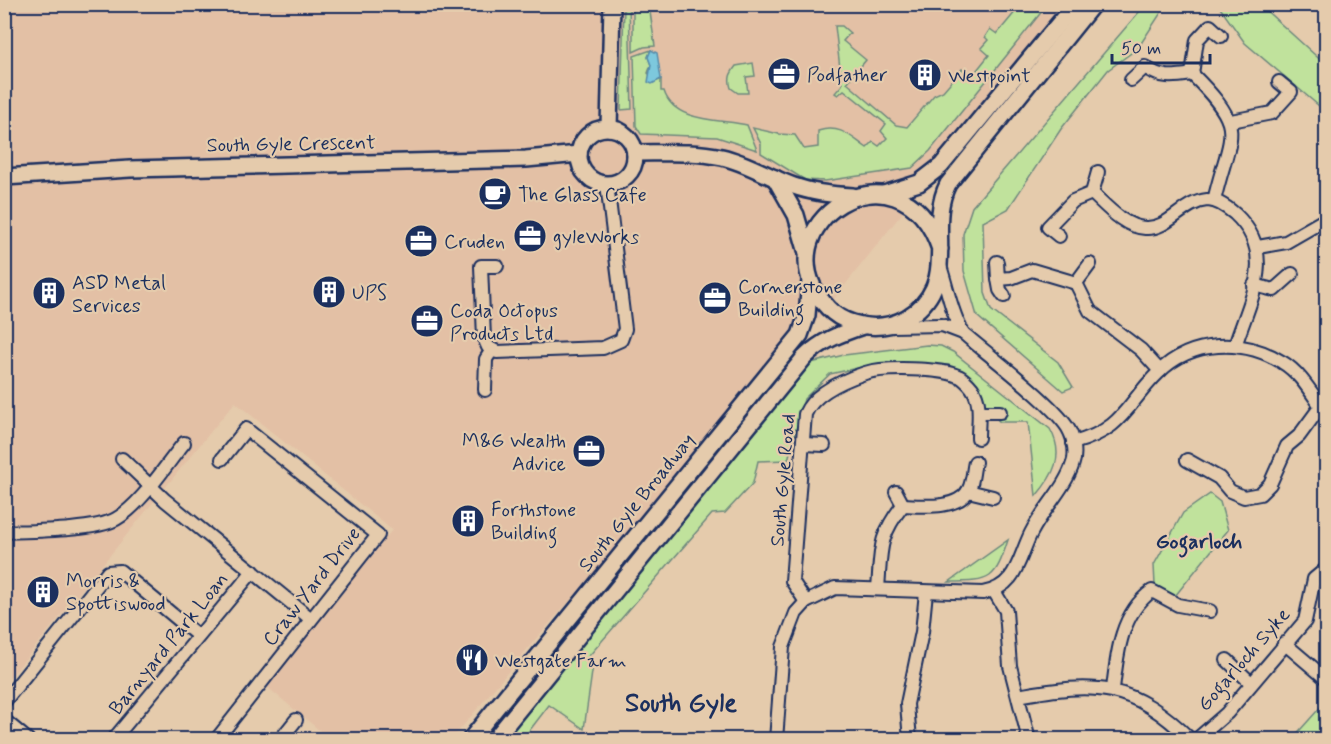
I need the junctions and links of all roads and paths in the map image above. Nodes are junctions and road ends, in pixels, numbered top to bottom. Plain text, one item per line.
1 (612, 4) edge
2 (1075, 4) edge
3 (1093, 4) edge
4 (1221, 36) dead end
5 (1192, 74) junction
6 (1131, 80) dead end
7 (1280, 82) dead end
8 (1231, 121) junction
9 (609, 128) junction
10 (635, 153) junction
11 (579, 154) junction
12 (1098, 172) dead end
13 (4, 177) edge
14 (775, 178) junction
15 (607, 184) junction
16 (884, 194) junction
17 (1092, 194) junction
18 (854, 196) junction
19 (1214, 201) junction
20 (1326, 219) edge
21 (1059, 236) dead end
22 (1258, 247) junction
23 (940, 249) junction
24 (808, 256) junction
25 (997, 262) dead end
26 (1090, 264) dead end
27 (497, 266) dead end
28 (940, 266) junction
29 (1292, 274) dead end
30 (998, 279) junction
31 (810, 280) junction
32 (1076, 283) junction
33 (1254, 285) junction
34 (1004, 296) dead end
35 (863, 326) junction
36 (887, 326) junction
37 (963, 333) junction
38 (1234, 346) junction
39 (492, 350) junction
40 (1160, 371) junction
41 (485, 390) dead end
42 (1324, 410) edge
43 (979, 412) junction
44 (1000, 412) dead end
45 (978, 438) dead end
46 (184, 443) dead end
47 (1073, 443) junction
48 (804, 444) junction
49 (824, 445) dead end
50 (122, 459) dead end
51 (222, 459) dead end
52 (1187, 460) dead end
53 (975, 462) dead end
54 (149, 486) junction
55 (968, 491) junction
56 (896, 492) dead end
57 (993, 497) dead end
58 (903, 505) junction
59 (4, 532) edge
60 (1326, 569) edge
61 (253, 571) junction
62 (878, 589) junction
63 (994, 591) junction
64 (926, 592) junction
65 (806, 602) junction
66 (1210, 611) dead end
67 (311, 620) junction
68 (197, 635) junction
69 (1284, 643) junction
70 (1227, 660) dead end
71 (1324, 677) dead end
72 (1251, 682) junction
73 (1113, 689) junction
74 (1018, 696) junction
75 (4, 702) edge
76 (4, 720) edge
77 (296, 720) dead end
78 (28, 740) edge
79 (113, 740) edge
80 (216, 740) edge
81 (280, 740) edge
82 (470, 740) edge
83 (494, 740) edge
84 (776, 740) edge
85 (910, 740) edge
86 (1029, 740) edge
87 (1191, 740) edge
88 (1196, 740) edge

1 - 9 street
2 - 16 street, South Gyle Broadway
3 - 23 street, South Gyle Broadway
4 - 5 street
5 - 6 street
5 - 8 street
7 - 8 street
8 - 19 street
9 - 10 street
9 - 11 street
10 - 14 street
10 - 15 street
11 - 13 street, South Gyle Crescent
11 - 15 street
12 - 17 street
14 - 18 street
14 - 24 street
15 - 39 street
16 - 18 street, South Gyle Broadway
16 - 23 street, South Gyle Broadway
17 - 19 street
17 - 21 street
18 - 24 street, South Gyle Broadway
19 - 22 street
20 - 22 street
22 - 33 street
23 - 28 street, South Gyle Broadway
24 - 31 street, South Gyle Broadway
25 - 30 street
26 - 32 street
27 - 39 street
28 - 36 street, South Gyle Broadway
28 - 37 street
29 - 33 street
30 - 32 street
30 - 34 street
31 - 35 street, South Gyle Broadway
31 - 82 street, South Gyle Broadway
32 - 40 street
33 - 38 street
35 - 36 street, South Gyle Broadway
35 - 83 street, South Gyle Broadway
36 - 37 street
37 - 47 street
38 - 40 street
38 - 42 street
39 - 41 street
40 - 47 street
42 - 52 street
43 - 44 street
43 - 45 street, South Gyle Road
43 - 48 street, South Gyle Road
46 - 54 street
47 - 63 street
48 - 49 street
48 - 65 street, South Gyle Road
50 - 54 street
51 - 67 street, Craw Yard Drive
53 - 55 street
54 - 59 street
54 - 61 street
55 - 57 street
55 - 58 street
56 - 58 street
58 - 62 street
60 - 69 street, Gogarloch Syke
61 - 67 street
61 - 68 street, Barnyard Park Loan
62 - 64 street
62 - 65 street
63 - 64 street
63 - 74 street
64 - 85 street
65 - 84 street
66 - 73 street
67 - 80 street, Craw Yard Drive
68 - 75 street
68 - 79 street, Barnyard Park Loan
69 - 71 street
69 - 72 street, Gogarloch Syke
70 - 72 street
72 - 88 street, Gogarloch Syke
73 - 74 street
73 - 87 street
74 - 86 street
76 - 78 street
77 - 81 street

